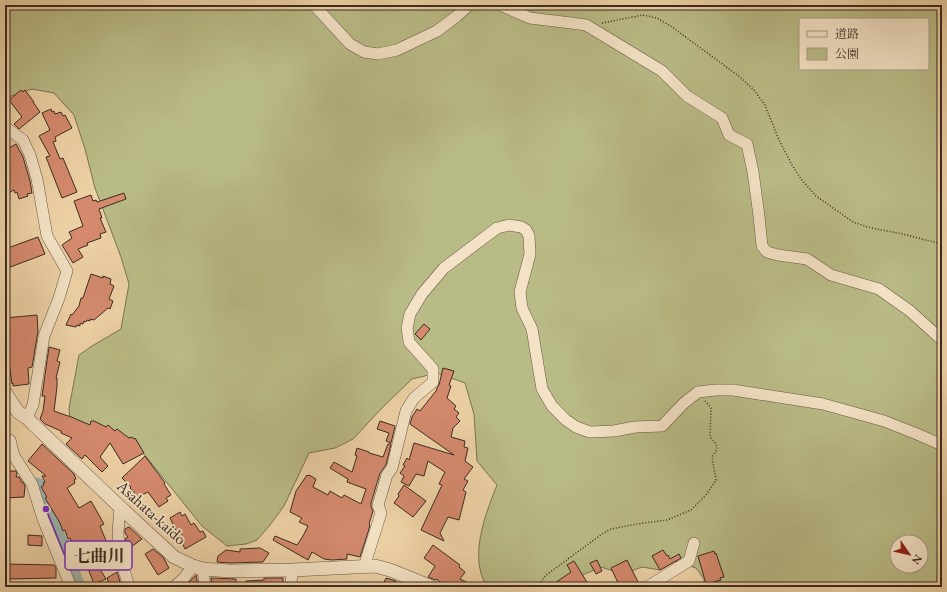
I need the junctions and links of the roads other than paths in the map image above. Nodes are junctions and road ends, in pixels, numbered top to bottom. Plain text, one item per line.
1 (314, 5) edge
2 (469, 5) edge
3 (500, 5) edge
4 (5, 127) edge
5 (942, 340) edge
6 (5, 392) edge
7 (5, 408) edge
8 (22, 415) junction
9 (10, 440) dead end
10 (942, 445) edge
11 (120, 507) junction
12 (694, 543) dead end
13 (198, 567) junction
14 (364, 567) junction
15 (293, 570) junction
16 (71, 587) edge
17 (128, 587) edge
18 (174, 587) edge
19 (205, 587) edge
20 (290, 587) edge
21 (432, 587) edge
22 (647, 587) edge

1 - 2 street
3 - 5 street
4 - 8 street
6 - 8 street, Asahata-kaido
7 - 8 street
8 - 11 street, Asahata-kaido
9 - 16 street
10 - 14 street
11 - 13 street, Asahata-kaido
11 - 17 street
12 - 22 street
13 - 15 street, Asahata-kaido
13 - 18 street
13 - 19 street
14 - 15 street, Asahata-kaido
14 - 21 street, Asahata-kaido
15 - 20 street

